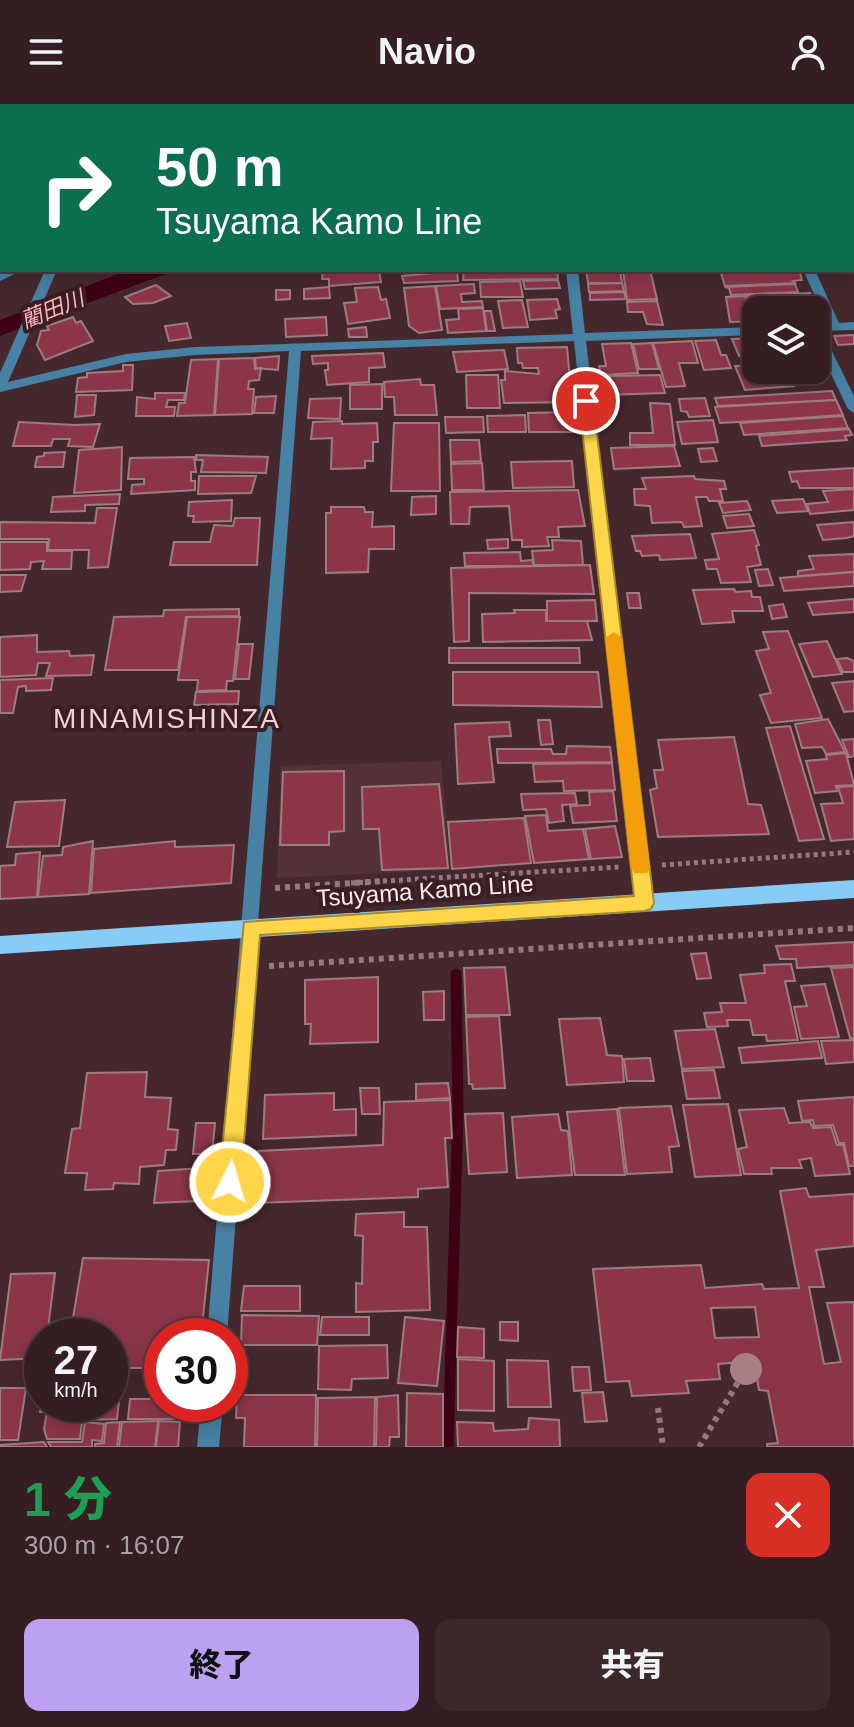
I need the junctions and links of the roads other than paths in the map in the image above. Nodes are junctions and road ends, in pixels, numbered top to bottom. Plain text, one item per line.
1 (50, 272) edge
2 (572, 272) edge
3 (810, 272) edge
4 (854, 326) edge
5 (835, 327) junction
6 (830, 328) edge
7 (742, 332) edge
8 (579, 338) junction
9 (295, 348) junction
10 (830, 358) edge
11 (0, 387) edge
12 (854, 409) edge
13 (854, 889) edge
14 (645, 903) junction
15 (251, 928) junction
16 (0, 945) edge
17 (219, 1318) edge
18 (210, 1422) edge
19 (208, 1447) edge

1 - 11 street
2 - 8 street
3 - 5 street
4 - 5 street
5 - 6 street
7 - 8 street
8 - 9 street
8 - 14 street
9 - 11 street
9 - 15 street
10 - 12 street
13 - 14 main road, Tsuyama Kamo Line
14 - 15 main road, Tsuyama Kamo Line
15 - 16 main road, Tsuyama Kamo Line
15 - 17 street
18 - 19 street

